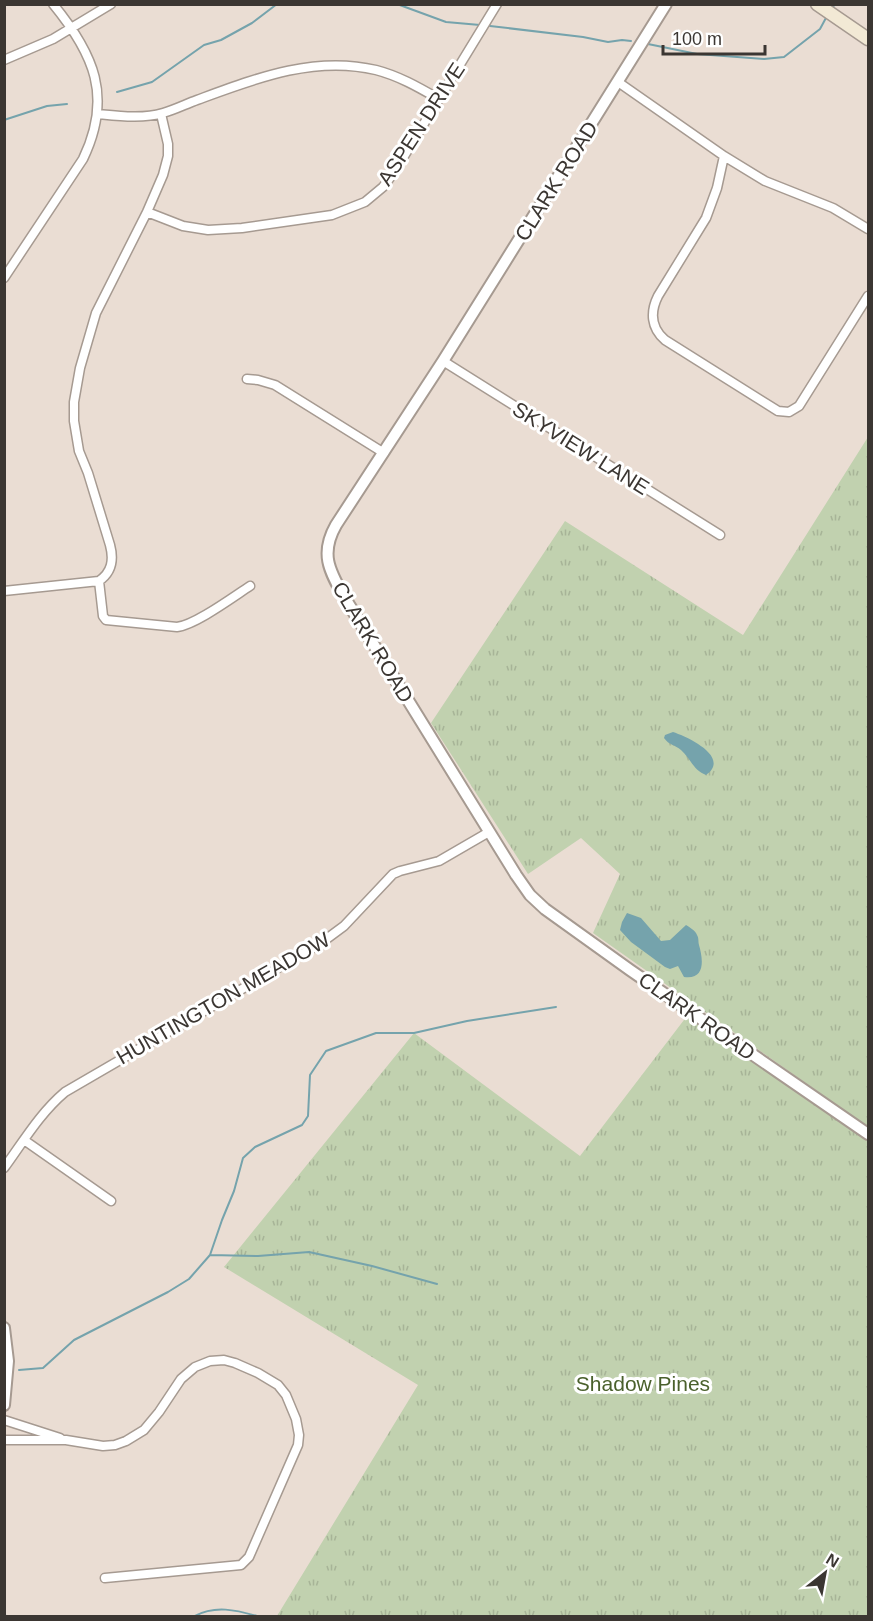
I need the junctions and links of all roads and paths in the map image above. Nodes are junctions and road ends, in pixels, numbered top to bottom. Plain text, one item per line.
1 (53, 4) edge
2 (111, 4) edge
3 (497, 4) edge
4 (666, 4) edge
5 (817, 4) edge
6 (72, 28) junction
7 (868, 39) edge
8 (4, 60) edge
9 (618, 82) junction
10 (439, 99) junction
11 (98, 114) junction
12 (161, 114) junction
13 (724, 156) junction
14 (147, 212) junction
15 (868, 229) edge
16 (4, 278) edge
17 (868, 296) edge
18 (443, 361) junction
19 (248, 379) dead end
20 (384, 453) junction
21 (720, 535) dead end
22 (99, 582) junction
23 (250, 586) dead end
24 (4, 591) edge
25 (489, 832) junction
26 (868, 1134) edge
27 (24, 1140) junction
28 (4, 1168) edge
29 (111, 1201) dead end
30 (4, 1328) edge
31 (4, 1405) edge
32 (4, 1420) edge
33 (4, 1440) edge
34 (66, 1440) junction
35 (105, 1578) dead end

1 - 6 street
2 - 6 street
3 - 10 street, ASPEN DRIVE
4 - 9 street, CLARK ROAD
5 - 7 main road
6 - 8 street
6 - 11 street
9 - 13 street
9 - 18 street, CLARK ROAD
10 - 12 street
10 - 14 street, ASPEN DRIVE
11 - 12 street
11 - 16 street
12 - 14 street
13 - 15 street
13 - 17 street
14 - 22 street
18 - 20 street, CLARK ROAD
18 - 21 street, SKYVIEW LANE
19 - 20 street
20 - 25 street, CLARK ROAD
22 - 23 street
22 - 24 street
25 - 26 street, CLARK ROAD
25 - 27 street, HUNTINGTON MEADOW
27 - 28 street, HUNTINGTON MEADOW
27 - 29 street
30 - 31 street
32 - 34 street
33 - 34 street
34 - 35 street

